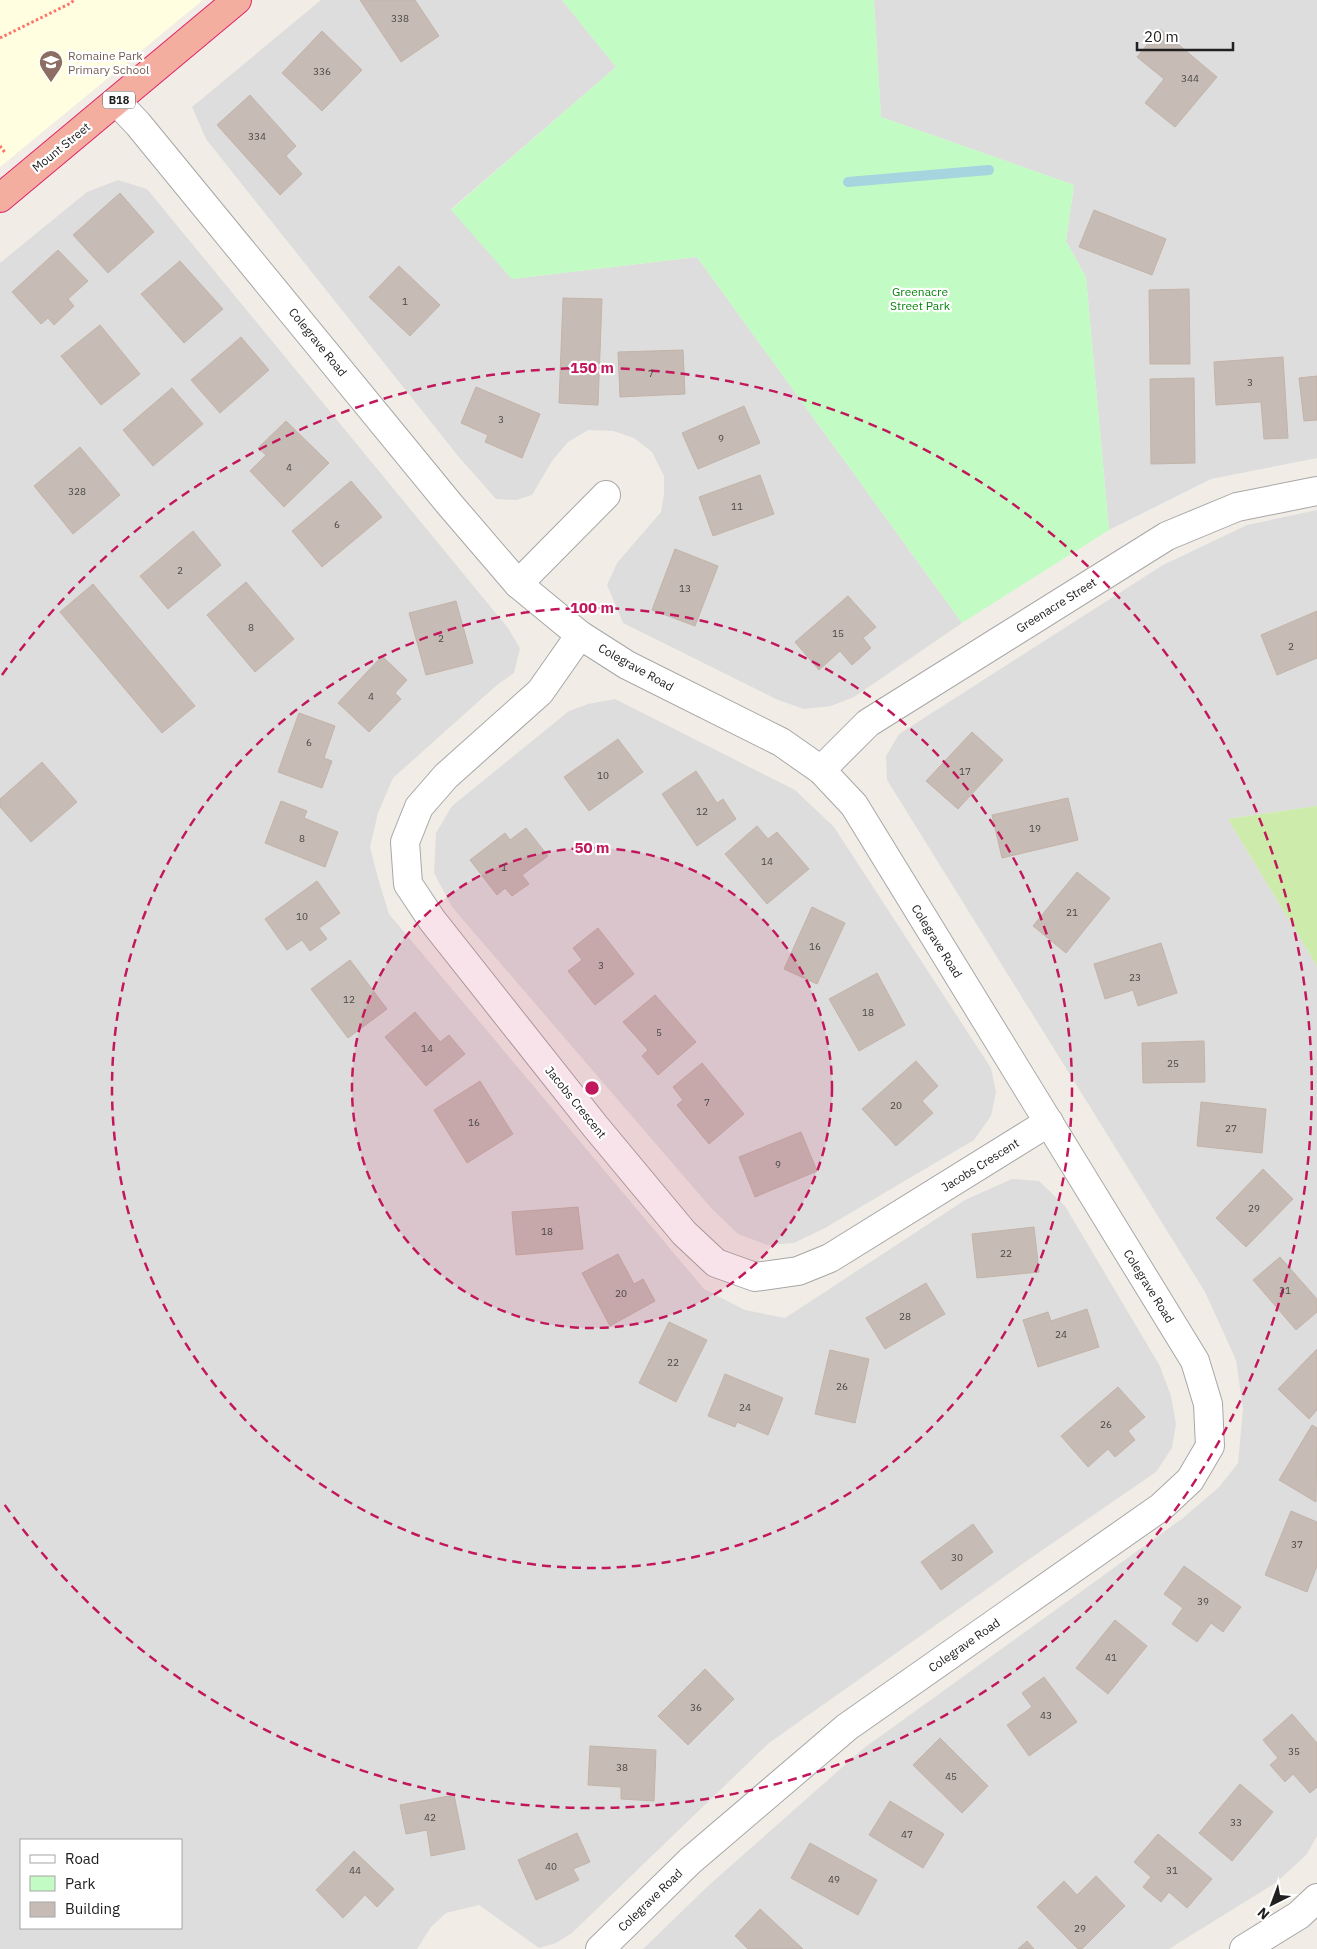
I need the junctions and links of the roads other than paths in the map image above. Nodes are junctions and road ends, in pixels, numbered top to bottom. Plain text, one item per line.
1 (237, 0) edge
2 (117, 102) junction
3 (0, 198) edge
4 (1317, 491) edge
5 (606, 495) dead end
6 (518, 584) junction
7 (580, 635) junction
8 (821, 770) junction
9 (1049, 1122) junction
10 (1317, 1898) edge
11 (600, 1949) edge
12 (1244, 1949) edge

1 - 2 highway, Mount Street / B18
2 - 3 highway, Mount Street / B18
2 - 6 street, Colegrave Road
4 - 8 street, Greenacre Street
5 - 6 street
6 - 7 street, Colegrave Road
7 - 8 street, Colegrave Road
7 - 9 street, Jacobs Crescent
8 - 9 street, Colegrave Road
9 - 11 street, Colegrave Road
10 - 12 street

